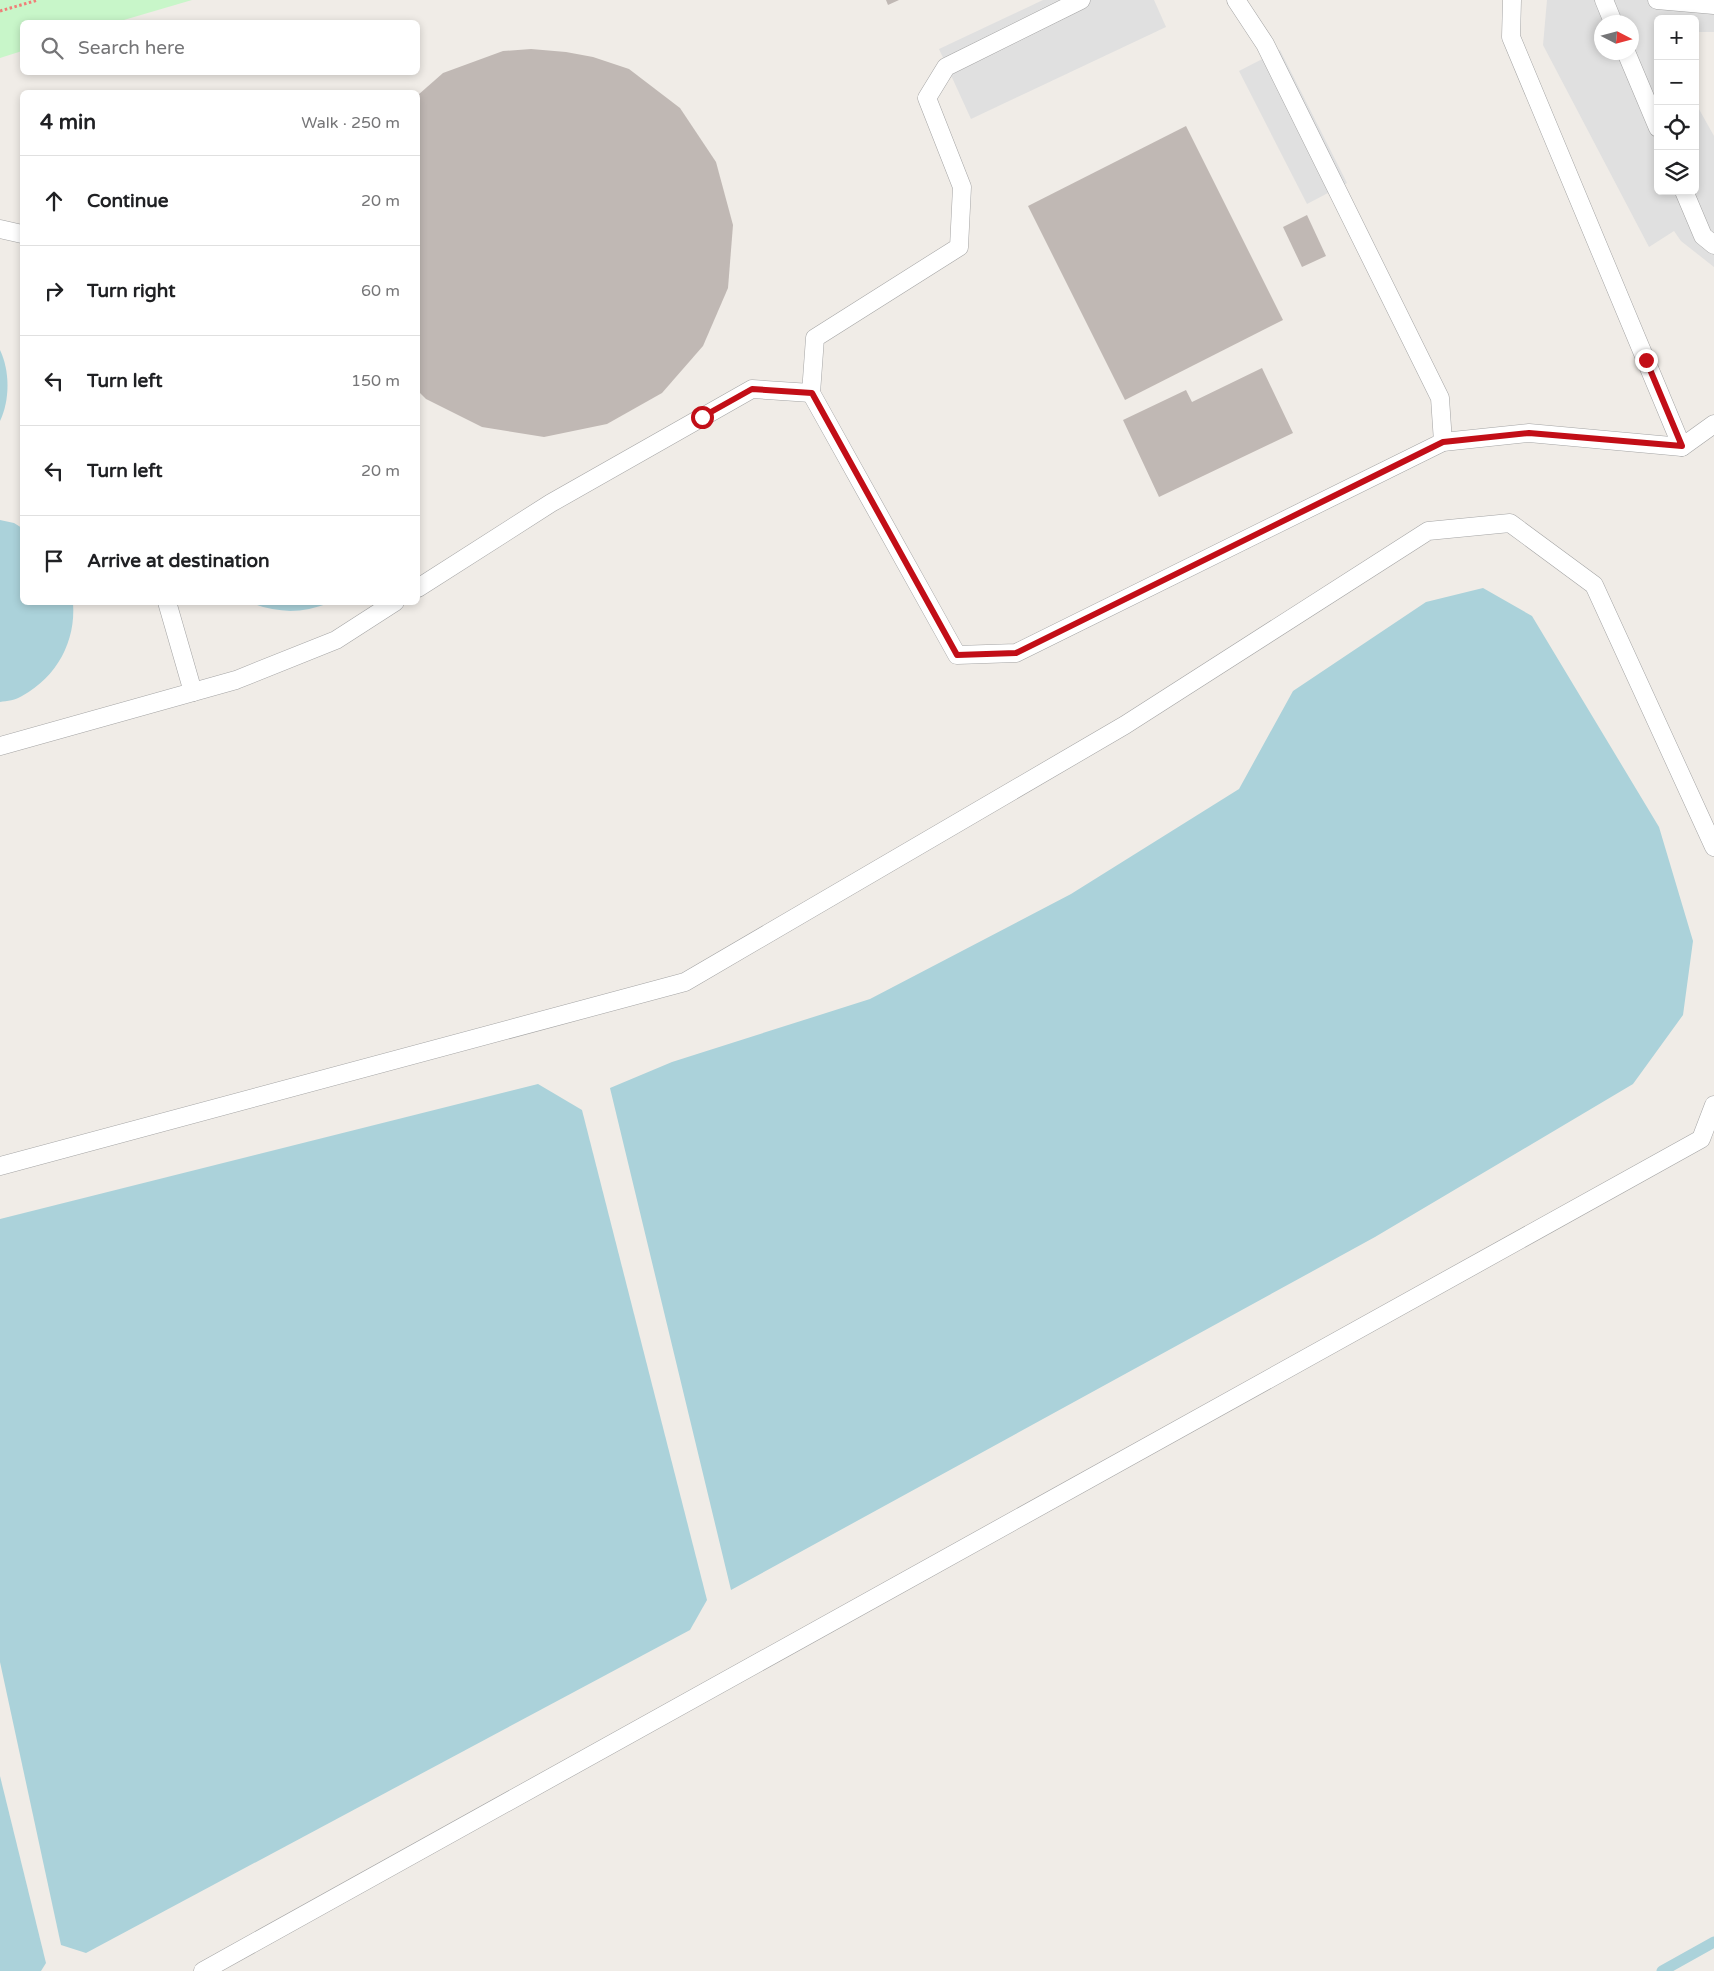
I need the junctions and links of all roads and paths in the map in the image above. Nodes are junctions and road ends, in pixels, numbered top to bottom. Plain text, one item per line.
1 (38, 0) edge
2 (1081, 0) edge
3 (1236, 0) edge
4 (1512, 0) edge
5 (1604, 0) edge
6 (1657, 0) edge
7 (1714, 5) edge
8 (0, 11) edge
9 (1610, 15) edge
10 (1629, 60) edge
11 (1654, 118) edge
12 (1686, 195) edge
13 (0, 229) edge
14 (20, 234) edge
15 (1714, 245) edge
16 (812, 393) junction
17 (1714, 424) edge
18 (1443, 442) junction
19 (1682, 446) junction
20 (420, 587) edge
21 (168, 605) edge
22 (390, 605) edge
23 (193, 692) junction
24 (0, 746) edge
25 (1714, 847) edge
26 (1714, 1105) edge
27 (0, 1166) edge
28 (203, 1971) edge

1 - 8 path
2 - 16 lane
3 - 18 lane
4 - 19 lane
5 - 9 lane
6 - 7 lane
10 - 11 lane
12 - 15 lane
13 - 14 lane
16 - 18 lane
16 - 20 lane
17 - 19 lane
18 - 19 lane
21 - 23 lane
22 - 23 lane
23 - 24 lane
25 - 27 lane
26 - 28 lane

